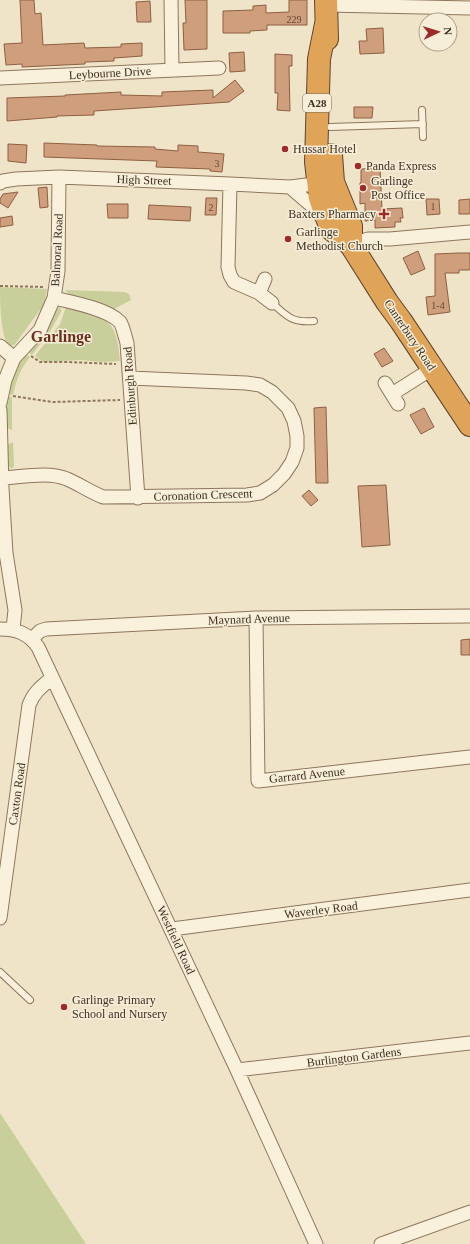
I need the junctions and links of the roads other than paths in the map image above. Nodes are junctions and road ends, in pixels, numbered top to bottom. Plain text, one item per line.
1 (171, 0) edge
2 (470, 8) edge
3 (326, 10) edge
4 (219, 68) dead end
5 (172, 70) junction
6 (0, 78) edge
7 (422, 110) dead end
8 (423, 124) junction
9 (330, 127) junction
10 (423, 137) dead end
11 (59, 177) junction
12 (1, 180) edge
13 (326, 182) junction
14 (230, 184) junction
15 (290, 187) junction
16 (331, 229) junction
17 (470, 232) edge
18 (351, 245) junction
19 (265, 279) dead end
20 (55, 293) junction
21 (259, 293) junction
22 (272, 303) joint
23 (314, 321) dead end
24 (0, 346) edge
25 (18, 354) junction
26 (433, 368) junction
27 (130, 378) junction
28 (392, 393) dead end
29 (1, 399) edge
30 (0, 410) edge
31 (467, 413) edge
32 (2, 484) edge
33 (138, 498) junction
34 (470, 616) edge
35 (256, 618) junction
36 (6, 629) edge
37 (32, 638) junction
38 (52, 678) junction
39 (470, 757) edge
40 (470, 890) edge
41 (0, 918) edge
42 (172, 929) junction
43 (0, 972) edge
44 (30, 1000) dead end
45 (470, 1044) edge
46 (237, 1070) junction
47 (470, 1212) edge
48 (316, 1244) edge
49 (381, 1244) edge

1 - 5 street
2 - 3 street
3 - 9 highway, A28
3 - 13 highway, A28
4 - 5 street, Leybourne Drive
5 - 6 street, Leybourne Drive
7 - 8 lane
8 - 9 lane
8 - 10 lane
9 - 13 highway, A28
11 - 12 street, High Street
11 - 14 street, High Street
11 - 20 street, Balmoral Road
13 - 15 street, High Street
13 - 16 highway, A28
13 - 18 highway, A28
14 - 15 street, High Street
14 - 21 street
15 - 16 street
16 - 18 highway, Canterbury Road
17 - 18 street
18 - 26 highway, Canterbury Road
19 - 21 street
20 - 25 street, Balmoral Road
20 - 27 street, Edinburgh Road
21 - 22 street
22 - 23 lane
24 - 25 street
25 - 29 street
26 - 28 street
26 - 31 highway, Canterbury Road
27 - 33 street, Edinburgh Road
27 - 33 street, Coronation Crescent
30 - 32 street
32 - 33 street, Coronation Crescent
32 - 36 street
34 - 35 street, Maynard Avenue
35 - 37 street, Maynard Avenue
35 - 39 street, Garrard Avenue
36 - 37 street
37 - 38 street, Westfield Road
38 - 41 street, Caxton Road
38 - 42 street, Westfield Road
40 - 42 street, Waverley Road
42 - 46 street, Westfield Road
43 - 44 lane
45 - 46 street, Burlington Gardens
46 - 48 street, Westfield Road
47 - 49 street

